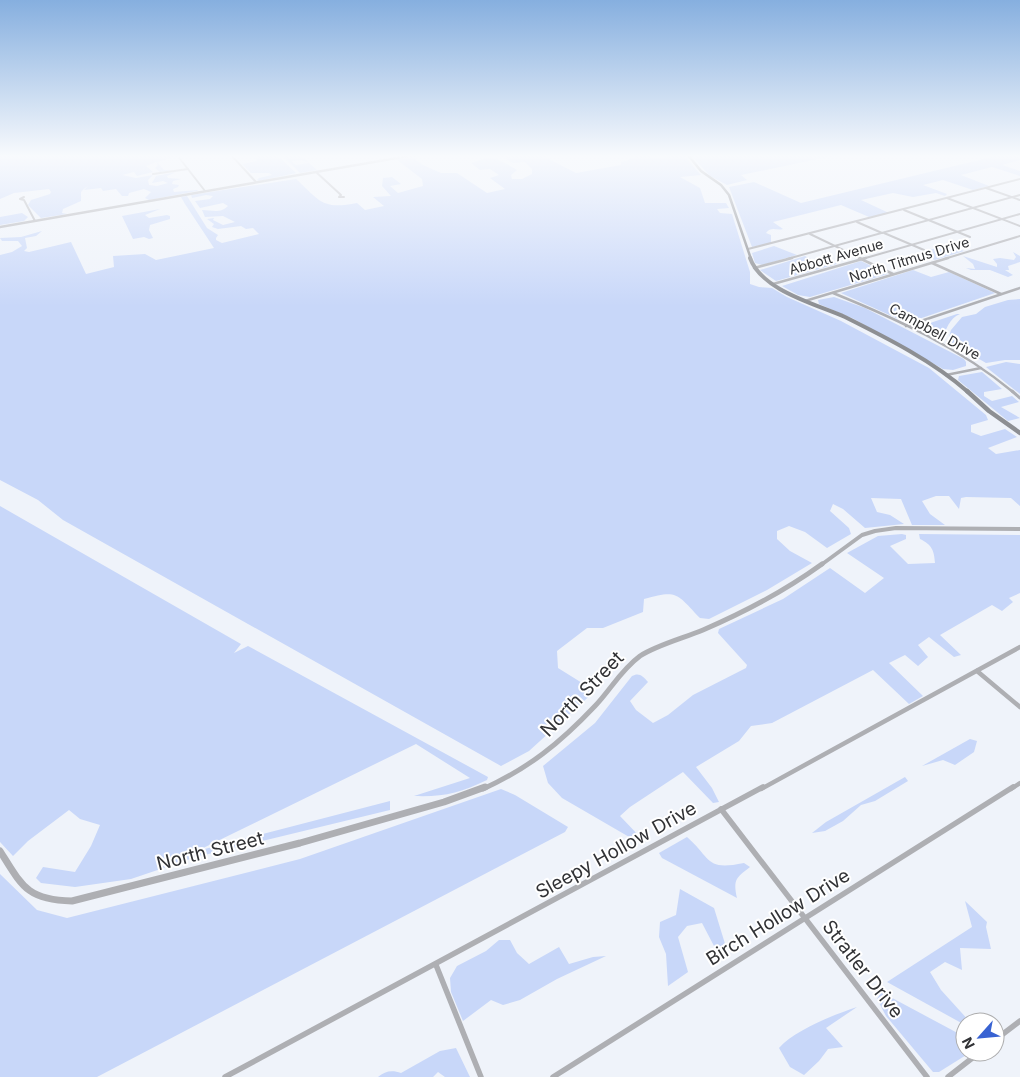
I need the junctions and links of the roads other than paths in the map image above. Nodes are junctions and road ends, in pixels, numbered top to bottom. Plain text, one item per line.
1 (25, 205) edge
2 (124, 205) edge
3 (733, 205) edge
4 (921, 205) edge
5 (967, 205) edge
6 (985, 205) edge
7 (974, 208) junction
8 (904, 210) junction
9 (1020, 214) edge
10 (1001, 219) junction
11 (930, 220) junction
12 (35, 221) junction
13 (856, 222) junction
14 (1020, 226) edge
15 (0, 227) edge
16 (958, 231) junction
17 (883, 233) junction
18 (810, 234) junction
19 (1020, 236) edge
20 (970, 237) dead end
21 (911, 245) junction
22 (835, 246) junction
23 (748, 249) junction
24 (924, 250) dead end
25 (861, 259) junction
26 (932, 263) junction
27 (754, 268) junction
28 (893, 274) junction
29 (773, 284) junction
30 (1020, 288) edge
31 (833, 293) junction
32 (1002, 294) junction
33 (805, 301) junction
34 (906, 326) junction
35 (981, 368) junction
36 (946, 375) junction
37 (1020, 398) edge
38 (1020, 433) edge
39 (1020, 529) edge
40 (1020, 647) edge
41 (977, 671) junction
42 (1020, 707) edge
43 (1020, 782) edge
44 (721, 809) junction
45 (0, 851) edge
46 (804, 918) junction
47 (436, 965) junction
48 (1020, 1021) edge
49 (1005, 1032) edge
50 (967, 1062) edge
51 (225, 1077) edge
52 (481, 1077) edge
53 (553, 1077) edge
54 (927, 1077) edge
55 (948, 1077) edge

1 - 12 street
2 - 12 street
3 - 23 main road
4 - 8 street
5 - 7 street
6 - 7 street
7 - 10 street
7 - 11 street
8 - 11 street
8 - 13 street
9 - 10 street, Abbott Avenue
10 - 14 street
10 - 16 street, Abbott Avenue
11 - 16 street
11 - 17 street
12 - 15 street
13 - 17 street
13 - 18 street
16 - 20 street
16 - 21 street, Abbott Avenue
17 - 21 street
17 - 22 street
18 - 22 street
18 - 23 street
19 - 26 street, North Titmus Drive
21 - 24 street
21 - 25 street, Abbott Avenue
22 - 25 street
22 - 27 street
23 - 27 main road
25 - 28 street
25 - 29 street, Abbott Avenue
26 - 28 street, North Titmus Drive
26 - 32 street
27 - 29 main road
28 - 31 street, North Titmus Drive
29 - 33 main road
30 - 32 street
31 - 33 street, North Titmus Drive
31 - 34 street, Campbell Drive
32 - 34 street
33 - 36 main road
34 - 35 street, Campbell Drive
35 - 36 street
35 - 37 street, Campbell Drive
36 - 38 main road
39 - 45 street, North Street
40 - 41 street, Sleepy Hollow Drive
41 - 42 street
41 - 44 street, Sleepy Hollow Drive
43 - 46 street, Birch Hollow Drive
44 - 46 street, Stratler Drive
44 - 47 street, Sleepy Hollow Drive
46 - 53 street, Birch Hollow Drive
46 - 54 street, Stratler Drive
47 - 51 street, Sleepy Hollow Drive
47 - 52 street
48 - 49 street
50 - 55 street

